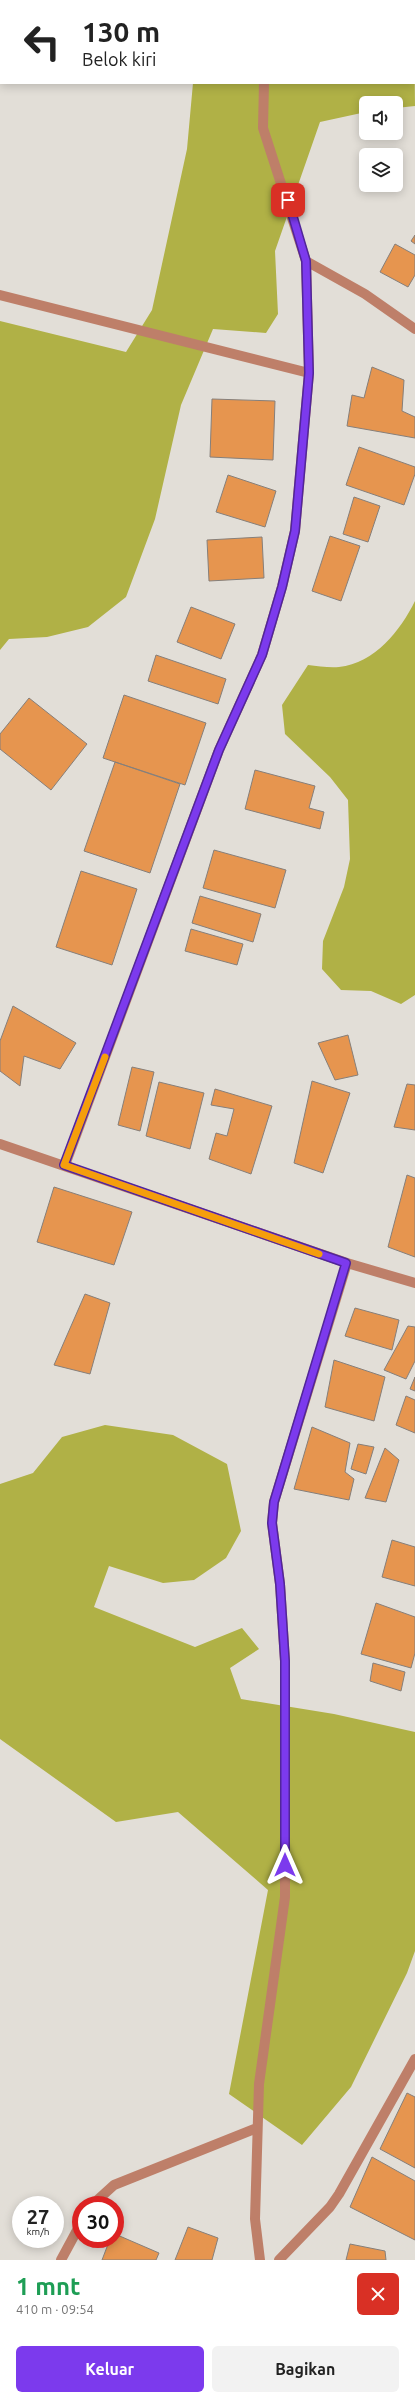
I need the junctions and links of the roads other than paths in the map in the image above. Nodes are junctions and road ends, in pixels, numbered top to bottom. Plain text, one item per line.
1 (264, 84) edge
2 (306, 261) junction
3 (0, 295) edge
4 (415, 329) edge
5 (309, 373) junction
6 (0, 1144) edge
7 (64, 1165) junction
8 (346, 1263) junction
9 (415, 1283) edge
10 (415, 2059) edge
11 (257, 2128) junction
12 (102, 2196) edge
13 (72, 2240) edge
14 (61, 2260) edge
15 (260, 2260) edge
16 (279, 2260) edge

1 - 2 street
2 - 4 street
2 - 5 street
3 - 5 street
5 - 7 street
6 - 7 street
7 - 8 street
8 - 9 street
8 - 11 street
10 - 16 street
11 - 12 street
11 - 15 street
13 - 14 street

